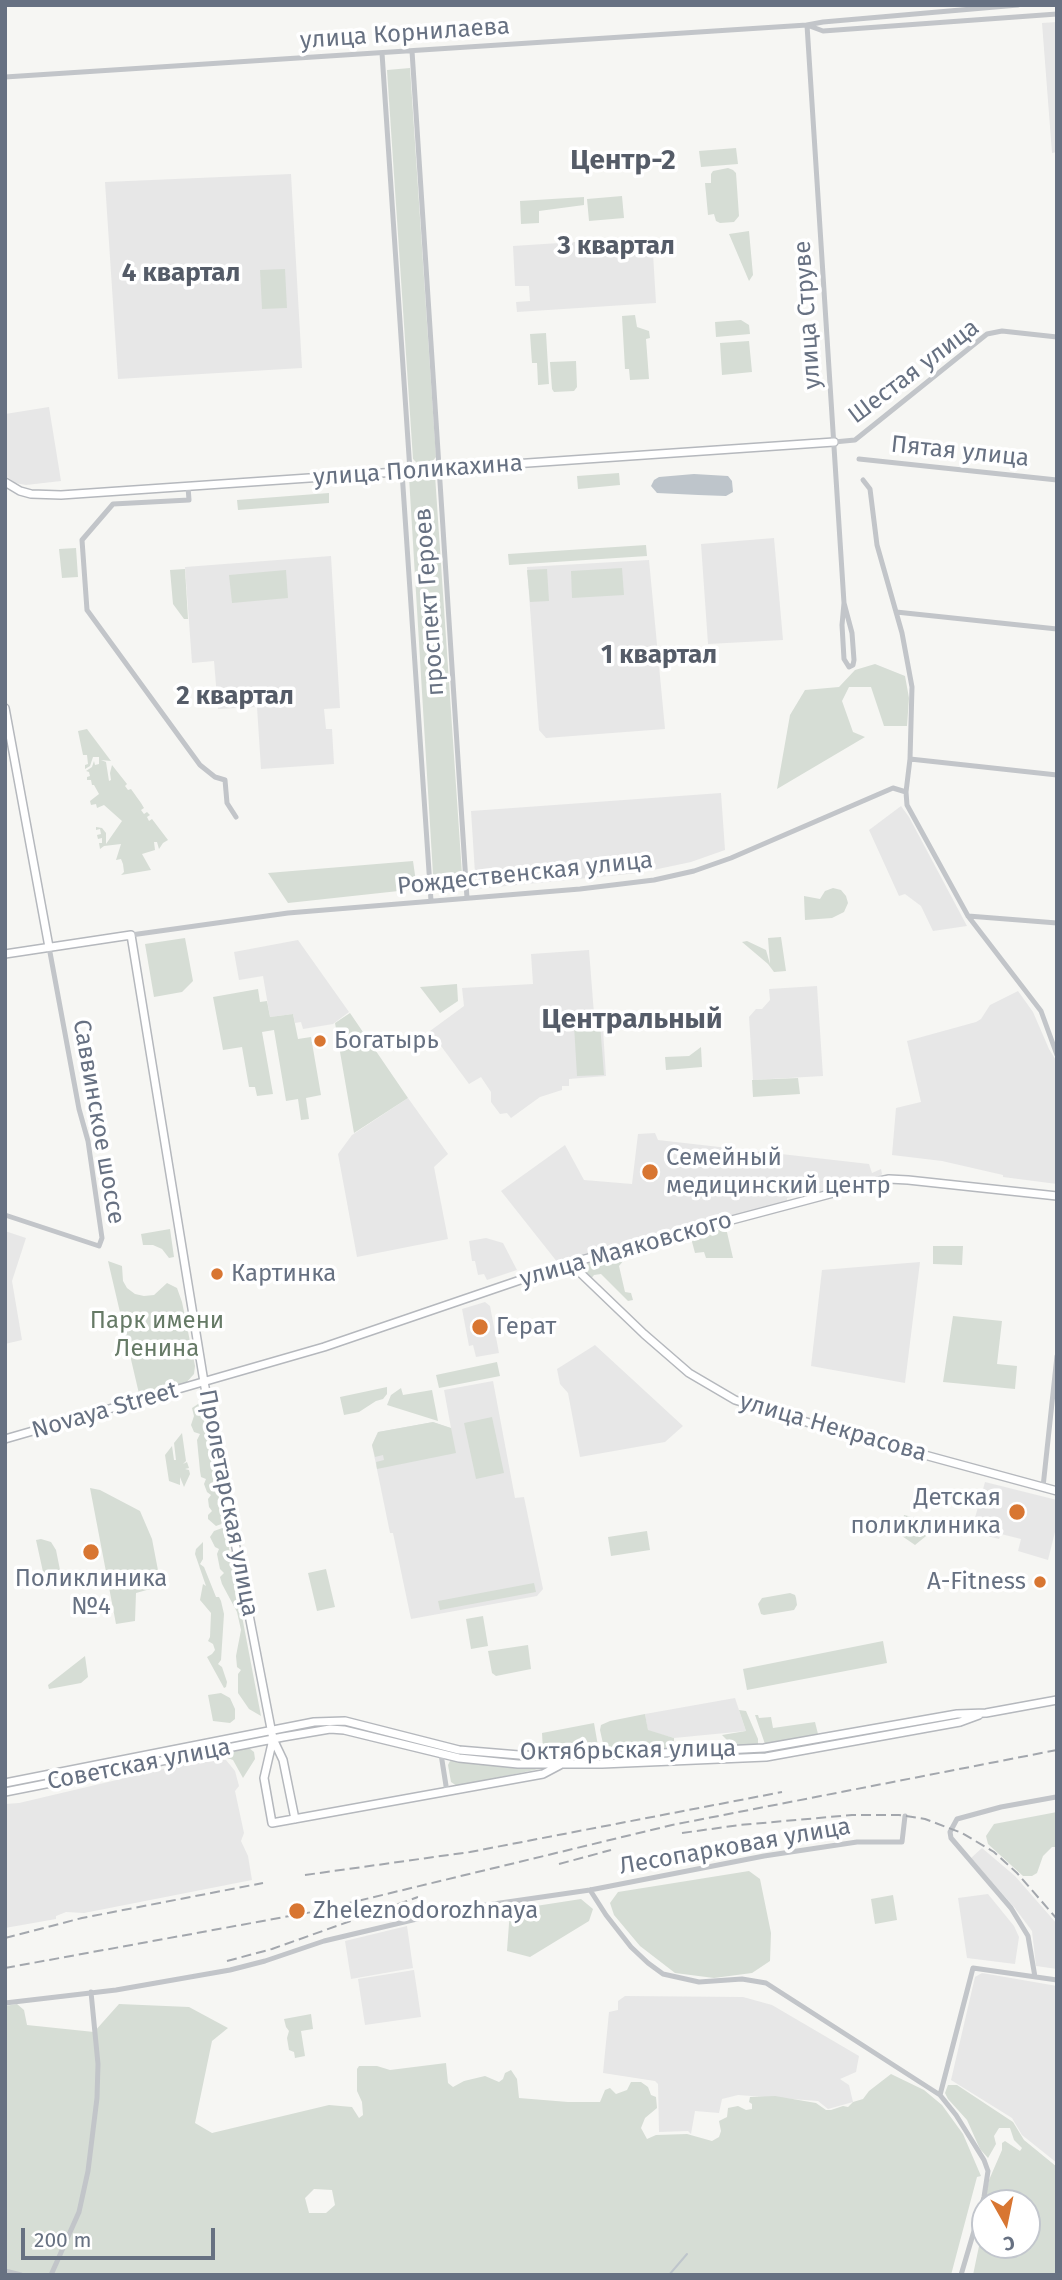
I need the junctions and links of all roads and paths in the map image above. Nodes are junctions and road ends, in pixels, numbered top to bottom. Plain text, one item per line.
1 (1018, 5) edge
2 (1057, 13) edge
3 (807, 25) junction
4 (412, 51) junction
5 (382, 53) junction
6 (5, 77) edge
7 (1057, 337) edge
8 (834, 442) junction
9 (859, 459) dead end
10 (439, 469) junction
11 (406, 472) junction
12 (863, 480) dead end
13 (1057, 480) edge
14 (5, 482) edge
15 (188, 486) junction
16 (844, 603) junction
17 (897, 612) junction
18 (1057, 629) edge
19 (5, 709) edge
20 (910, 759) junction
21 (1057, 775) edge
22 (906, 792) junction
23 (236, 817) dead end
24 (467, 898) junction
25 (431, 901) junction
26 (968, 916) junction
27 (1057, 923) edge
28 (131, 935) junction
29 (49, 947) junction
30 (5, 954) edge
31 (1057, 1055) edge
32 (1057, 1196) edge
33 (5, 1214) edge
34 (570, 1263) junction
35 (1057, 1356) edge
36 (204, 1382) junction
37 (5, 1439) edge
38 (1043, 1487) junction
39 (1057, 1491) edge
40 (1057, 1700) edge
41 (986, 1713) junction
42 (271, 1730) junction
43 (273, 1739) junction
44 (441, 1754) junction
45 (567, 1756) junction
46 (283, 1760) junction
47 (267, 1763) junction
48 (560, 1764) junction
49 (5, 1783) edge
50 (5, 1792) edge
51 (447, 1792) junction
52 (1056, 1797) edge
53 (905, 1816) dead end
54 (295, 1819) junction
55 (590, 1890) junction
56 (1035, 1977) junction
57 (1057, 1980) edge
58 (91, 1992) junction
59 (5, 2003) edge
60 (940, 2095) junction
61 (5, 2271) edge
62 (21, 2275) edge
63 (51, 2275) edge
64 (961, 2275) edge

1 - 3 street, улица Корнилаева
2 - 3 street, улица Корнилаева
3 - 4 street, улица Корнилаева
3 - 8 street, улица Струве
4 - 5 street, улица Корнилаева
4 - 10 street, проспект Героев
5 - 6 street, улица Корнилаева
5 - 11 street, проспект Героев
7 - 8 street, Шестая улица
8 - 10 street, улица Поликахина
8 - 16 street, улица Струве
9 - 13 street, Пятая улица
10 - 11 street, улица Поликахина
10 - 24 street, проспект Героев
11 - 15 street, улица Поликахина
11 - 25 street, проспект Героев
12 - 17 street
14 - 15 street, улица Поликахина
15 - 23 street
16 - 16 street, улица Струве
17 - 18 street
17 - 20 street
19 - 29 street
20 - 21 street
20 - 22 street
22 - 24 street, Рождественская улица
22 - 26 street
24 - 25 street, Рождественская улица
25 - 28 street, Рождественская улица
26 - 27 street
26 - 31 street
28 - 29 street
28 - 36 street, Пролетарская улица
29 - 30 street
29 - 33 street, Саввинское шоссе
32 - 34 street, улица Маяковского
34 - 36 street, улица Маяковского
34 - 38 street, улица Некрасова
35 - 38 street
36 - 37 street, Novaya Street
36 - 42 street, Пролетарская улица
38 - 39 street, улица Некрасова
40 - 41 street, Октябрьская улица
41 - 45 street, Октябрьская улица
41 - 48 street, Октябрьская улица
42 - 43 street, Пролетарская улица
42 - 45 street, Октябрьская улица
42 - 49 street, Советская улица
43 - 44 street, Октябрьская улица
43 - 46 street
43 - 47 street
43 - 50 street, Советская улица
44 - 48 street, Октябрьская улица
44 - 51 street
45 - 48 street
46 - 47 street
46 - 54 street
47 - 54 street
48 - 51 street
51 - 54 street
52 - 56 street
53 - 55 street, Лесопарковая улица
55 - 58 street, Лесопарковая улица
55 - 60 street, Лесопарковая улица
56 - 57 street
56 - 60 street
58 - 59 street, Лесопарковая улица
58 - 63 street
60 - 64 street
61 - 62 street

